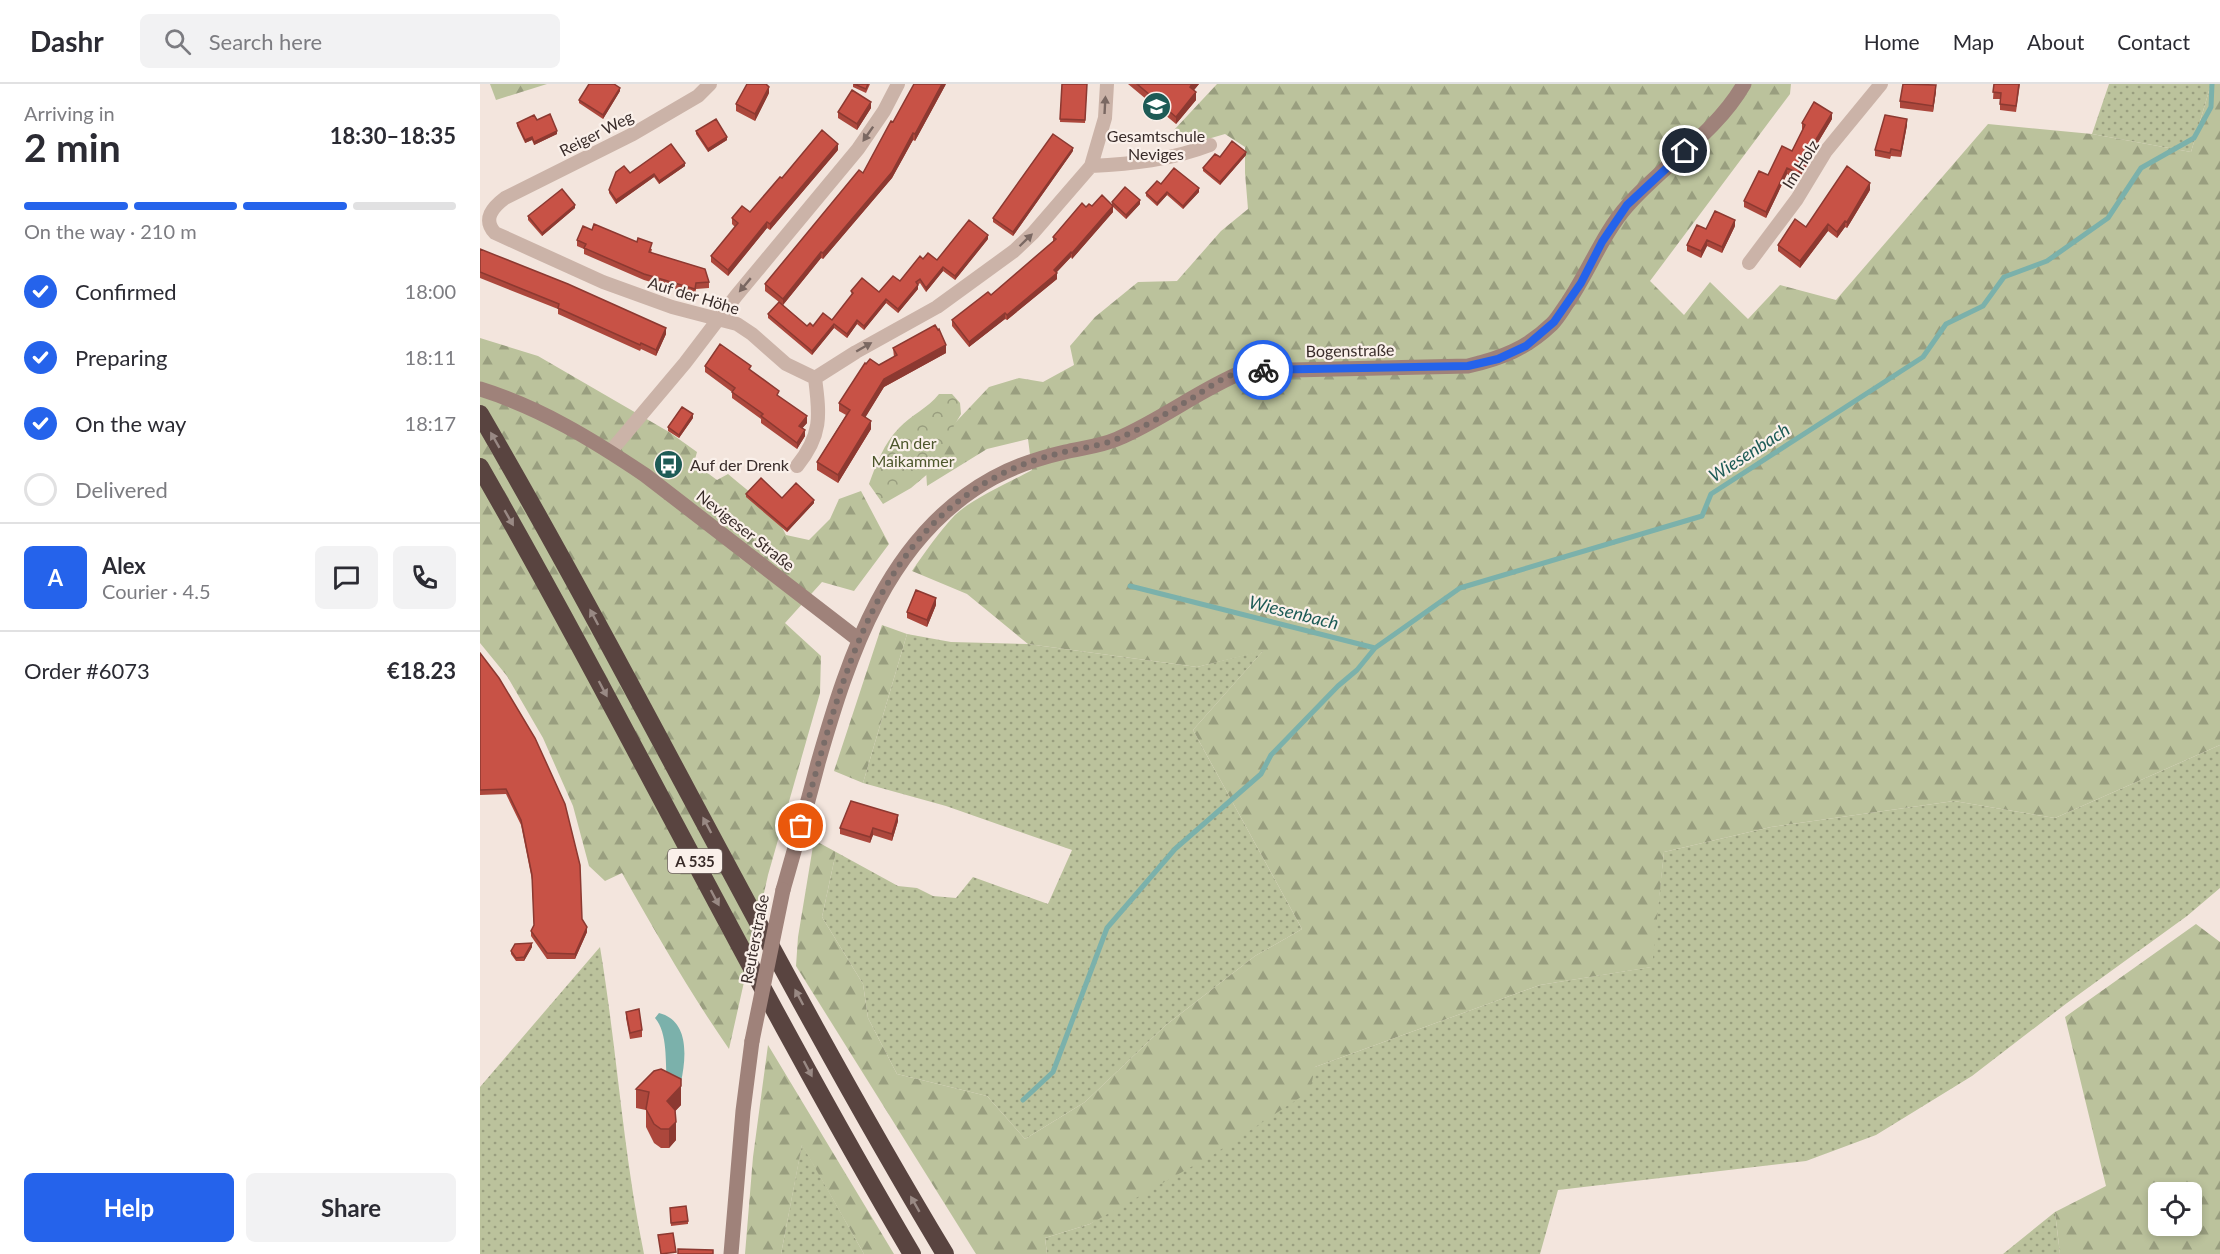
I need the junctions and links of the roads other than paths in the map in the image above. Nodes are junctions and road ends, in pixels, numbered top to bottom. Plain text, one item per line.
1 (710, 84) edge
2 (898, 84) edge
3 (1107, 84) edge
4 (1744, 84) edge
5 (1881, 84) edge
6 (1210, 145) dead end
7 (1091, 166) junction
8 (493, 207) joint
9 (1749, 263) dead end
10 (718, 320) junction
11 (815, 378) junction
12 (480, 389) edge
13 (480, 414) edge
14 (610, 452) junction
15 (797, 466) dead end
16 (480, 467) edge
17 (859, 640) junction
18 (731, 1254) edge
19 (912, 1254) edge
20 (945, 1254) edge

1 - 8 street, Reiger Weg
2 -> 10 street
7 -> 3 street
4 - 17 main road, Bogenstraße
5 - 9 street, Im Holz
6 - 7 street
11 -> 7 street
8 - 10 street, Auf der Höhe
10 - 11 street, Auf der Höhe
10 - 14 street
11 - 15 street
12 - 14 main road, Nevigeser Straße
20 -> 13 highway, A 535
14 - 17 main road, Nevigeser Straße
16 -> 19 highway, A 535
17 - 18 main road, Reuterstraße, bridge

